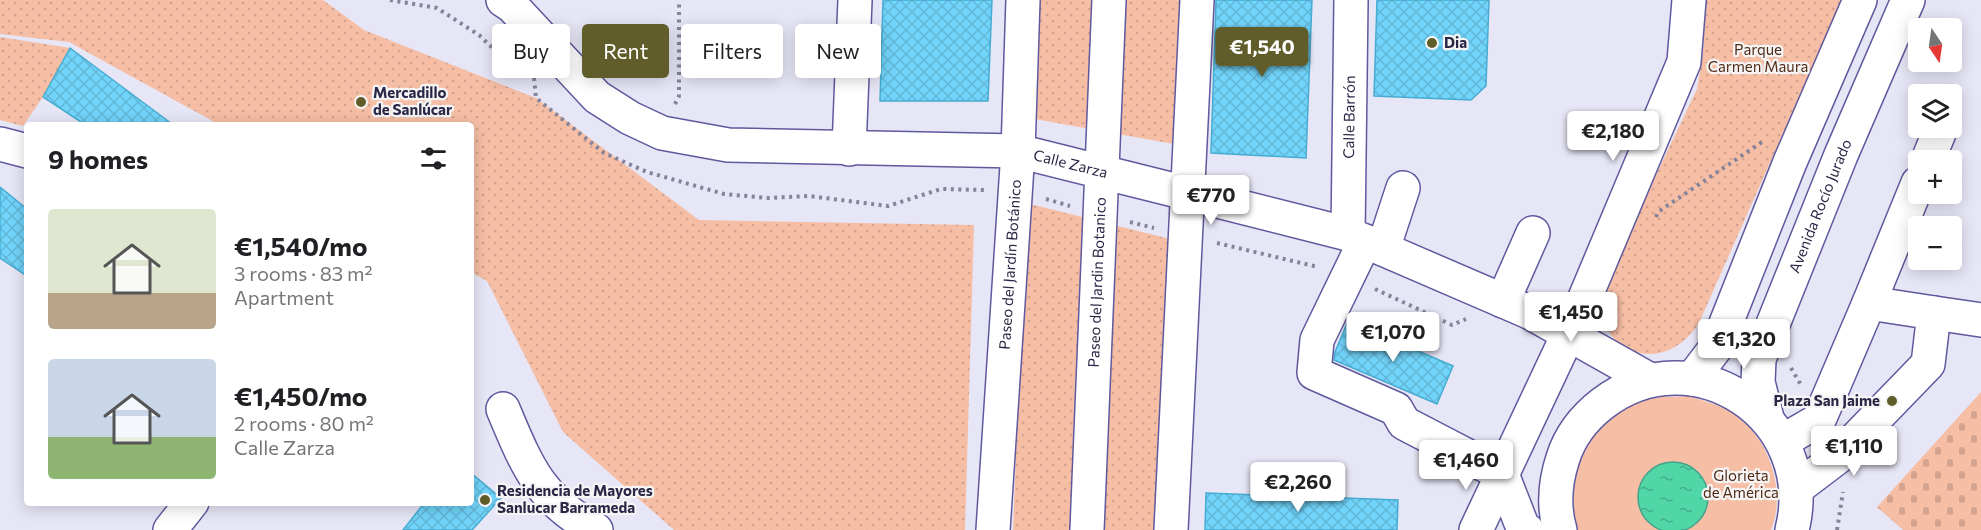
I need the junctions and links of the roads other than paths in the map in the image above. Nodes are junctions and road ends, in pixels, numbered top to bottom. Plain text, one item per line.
1 (502, 0) edge
2 (855, 0) edge
3 (1023, 0) edge
4 (1109, 0) edge
5 (1197, 0) edge
6 (1351, 0) edge
7 (1689, 0) edge
8 (1860, 0) edge
9 (1908, 0) edge
10 (0, 144) edge
11 (849, 149) junction
12 (24, 150) edge
13 (1018, 150) junction
14 (1102, 172) junction
15 (1403, 188) dead end
16 (1186, 192) junction
17 (1909, 204) edge
18 (1533, 233) dead end
19 (1365, 241) junction
20 (1503, 301) junction
21 (1869, 303) junction
22 (1934, 313) junction
23 (1981, 320) edge
24 (1567, 332) junction
25 (1610, 357) junction
26 (1547, 378) junction
27 (1692, 379) junction
28 (1650, 380) junction
29 (1830, 390) junction
30 (503, 408) dead end
31 (1871, 422) junction
32 (1775, 430) junction
33 (1502, 474) junction
34 (189, 506) edge
35 (1797, 514) edge
36 (1523, 529) edge
37 (170, 530) edge
38 (596, 530) edge
39 (993, 530) edge
40 (1087, 530) edge
41 (1172, 530) edge
42 (1476, 530) edge
43 (1560, 530) edge

1 - 11 street, Calle Zarza
2 - 11 street
3 - 13 street, Paseo del Jardín Botánico
4 - 14 street, Paseo del Jardin Botanico
5 - 16 street
6 - 19 street, Calle Barrón
7 - 24 street
8 - 27 street
9 - 32 street, Avenida Rocío Jurado
10 - 12 street
11 - 13 street, Calle Zarza
13 - 14 street, Calle Zarza
13 - 39 street, Paseo del Jardín Botánico
14 - 16 street, Calle Zarza
14 - 40 street, Paseo del Jardin Botanico
15 - 19 street
16 - 19 street, Calle Zarza
16 - 41 street
17 - 21 street
18 - 20 street
19 - 20 street, Calle Zarza
19 - 33 street
20 - 24 street, Calle Zarza
21 - 22 street
21 - 29 street
22 - 23 street
22 - 31 street
24 - 25 street, Calle Zarza
24 - 26 street
25 - 26 street
25 - 28 street, Calle Zarza
26 - 33 street
27 - 28 street
27 - 32 street
28 - 43 street
29 - 31 street
29 - 32 street
30 - 38 street
31 - 35 street
32 - 35 street
33 - 36 street
33 - 42 street
34 - 37 street

